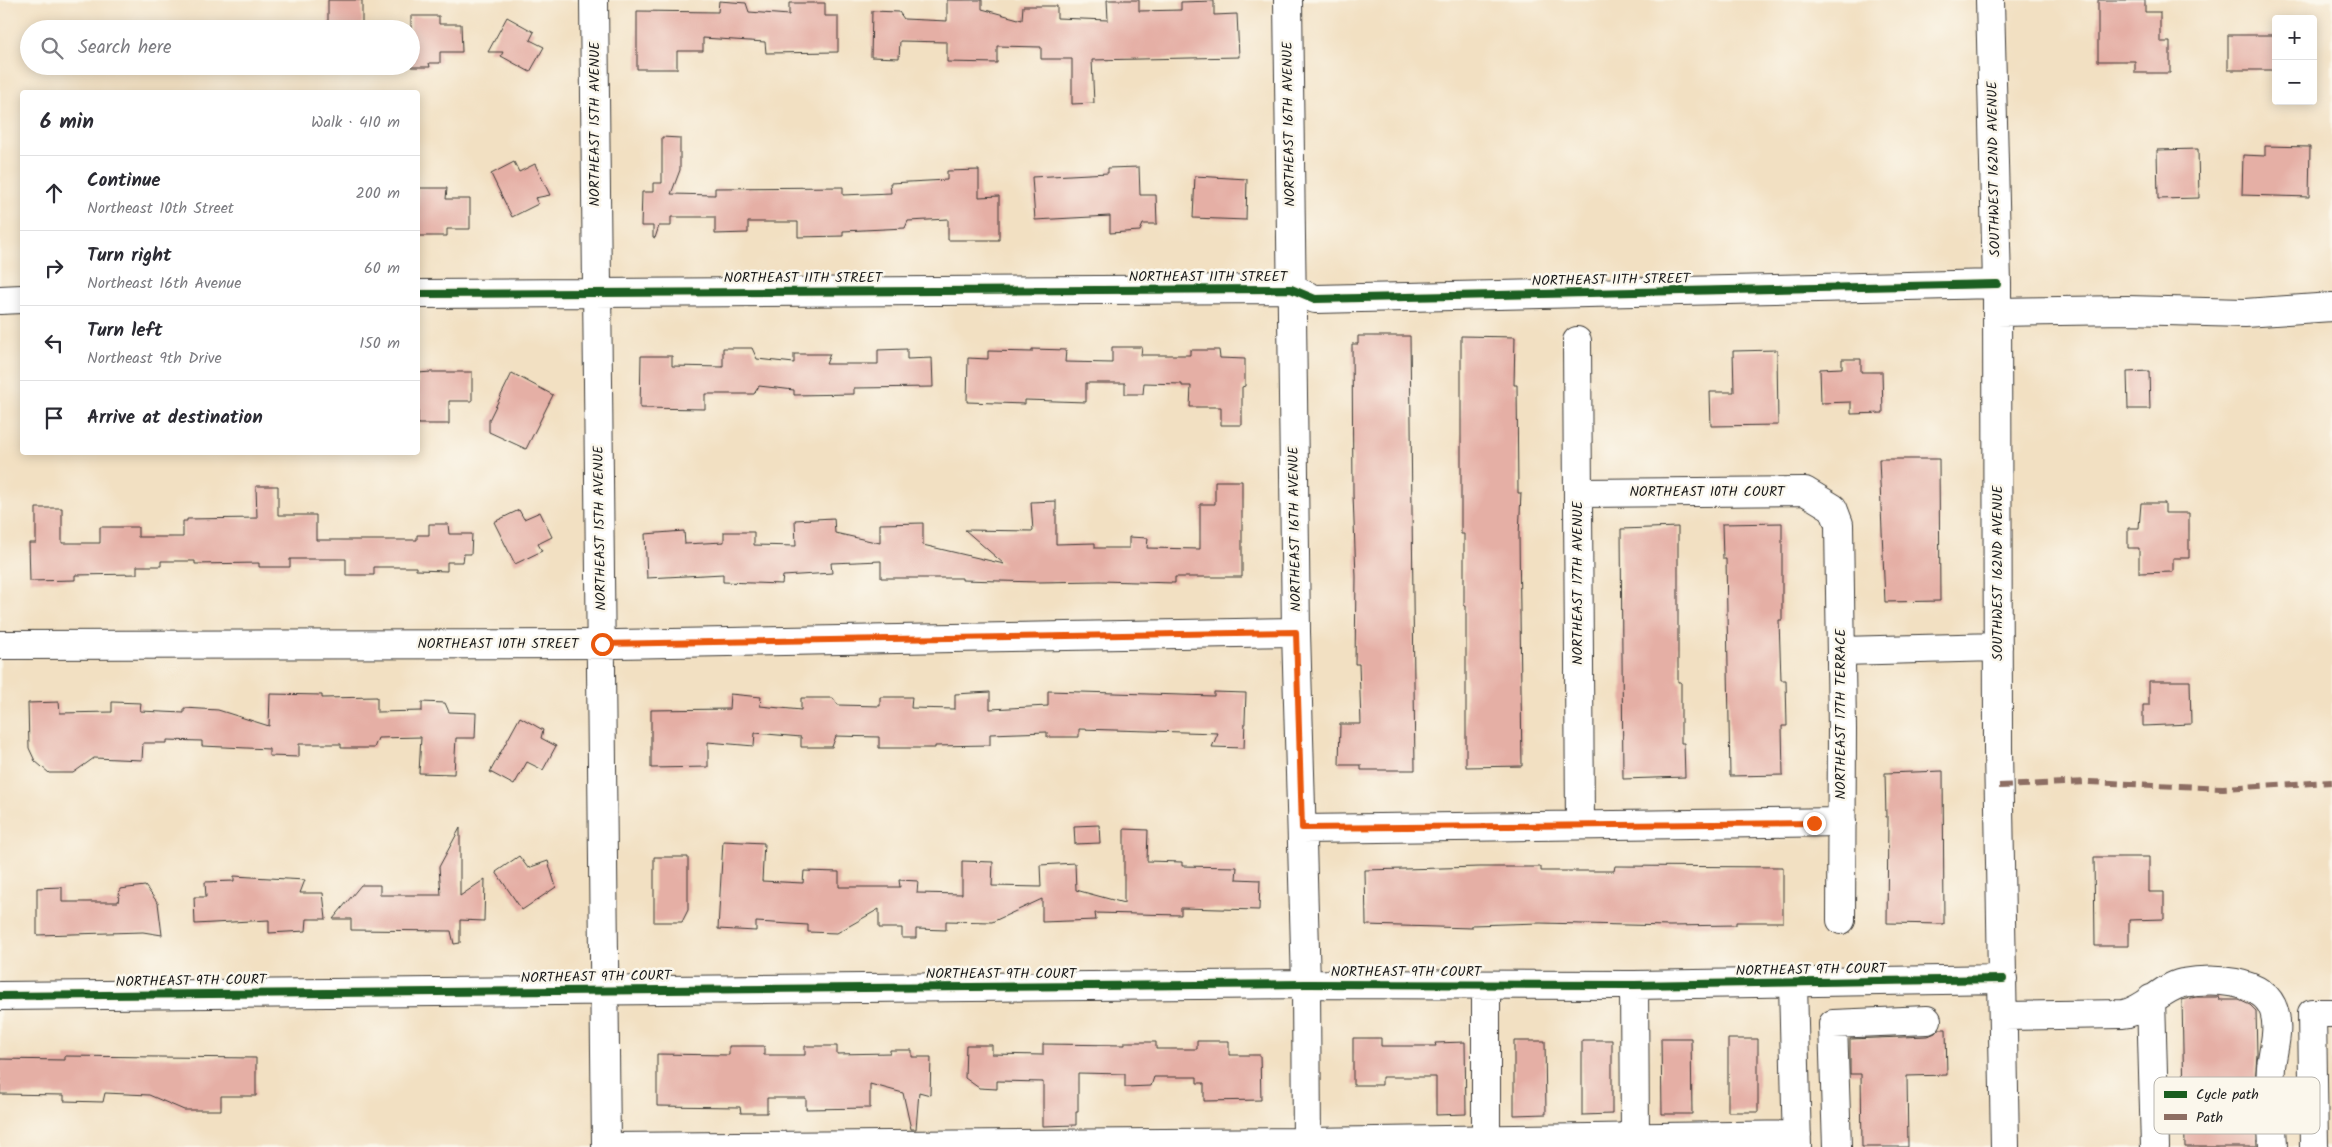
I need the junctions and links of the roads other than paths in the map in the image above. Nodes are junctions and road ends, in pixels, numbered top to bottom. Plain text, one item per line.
1 (594, 0) edge
2 (1288, 0) edge
3 (1990, 0) edge
4 (1997, 284) junction
5 (1291, 289) junction
6 (596, 291) junction
7 (420, 294) edge
8 (20, 299) edge
9 (0, 300) edge
10 (2332, 307) edge
11 (1997, 312) junction
12 (1577, 341) dead end
13 (1578, 493) junction
14 (1833, 508) joint
15 (1296, 632) junction
16 (602, 644) junction
17 (0, 645) edge
18 (1998, 647) junction
19 (1841, 651) junction
20 (1842, 822) junction
21 (1580, 826) junction
22 (1302, 828) junction
23 (1841, 920) dead end
24 (2003, 979) junction
25 (1793, 983) junction
26 (1306, 984) junction
27 (1486, 986) junction
28 (1634, 986) junction
29 (605, 989) junction
30 (0, 996) edge
31 (2151, 999) junction
32 (2332, 1013) edge
33 (2003, 1016) junction
34 (1928, 1020) dead end
35 (2271, 1077) edge
36 (2323, 1099) edge
37 (2154, 1110) edge
38 (2320, 1115) edge
39 (2155, 1134) edge
40 (2272, 1134) edge
41 (2316, 1134) edge
42 (1635, 1136) junction
43 (1486, 1139) junction
44 (1797, 1141) edge
45 (1307, 1145) edge
46 (606, 1147) edge
47 (1837, 1147) edge
48 (2005, 1147) edge
49 (2155, 1147) edge
50 (2272, 1147) edge
51 (2314, 1147) edge

1 - 6 street, NORTHEAST 15TH AVENUE
2 - 5 street, NORTHEAST 16TH AVENUE
3 - 4 street, SOUTHWEST 162ND AVENUE
4 - 5 street, NORTHEAST 11TH STREET
4 - 11 street, SOUTHWEST 162ND AVENUE
5 - 6 street, NORTHEAST 11TH STREET
5 - 15 street, NORTHEAST 16TH AVENUE
6 - 7 street, NORTHEAST 11TH STREET
6 - 16 street, NORTHEAST 15TH AVENUE
8 - 9 street
10 - 11 street
11 - 18 street, SOUTHWEST 162ND AVENUE
12 - 13 street, NORTHEAST 17TH AVENUE
13 - 14 street, NORTHEAST 10TH COURT
13 - 21 street, NORTHEAST 17TH AVENUE
14 - 19 street, NORTHEAST 17TH TERRACE
15 - 16 street, NORTHEAST 10TH STREET
15 - 22 street, NORTHEAST 16TH AVENUE
16 - 17 street, NORTHEAST 10TH STREET
16 - 29 street, NORTHEAST 15TH AVENUE
18 - 19 street
18 - 24 street, SOUTHWEST 162ND AVENUE
19 - 20 street, NORTHEAST 17TH TERRACE
20 - 21 street
20 - 23 street, NORTHEAST 17TH TERRACE
21 - 22 street
22 - 26 street, NORTHEAST 16TH AVENUE
24 - 25 street, NORTHEAST 9TH COURT
24 - 33 street, SOUTHWEST 162ND AVENUE
25 - 28 street, NORTHEAST 9TH COURT
25 - 44 street
26 - 27 street, NORTHEAST 9TH COURT
26 - 29 street, NORTHEAST 9TH COURT
26 - 45 street, NORTHEAST 16TH AVENUE
27 - 28 street, NORTHEAST 9TH COURT
27 - 43 street
28 - 42 street
29 - 30 street, NORTHEAST 9TH COURT
29 - 46 street, NORTHEAST 15TH AVENUE
31 - 33 street
31 - 35 street
31 - 37 street
32 - 36 street
33 - 48 street, SOUTHWEST 162ND AVENUE
34 - 47 street
36 - 38 street
39 - 49 street
40 - 50 street
41 - 51 street
42 - 43 street
42 - 44 street
43 - 45 street
45 - 46 street

